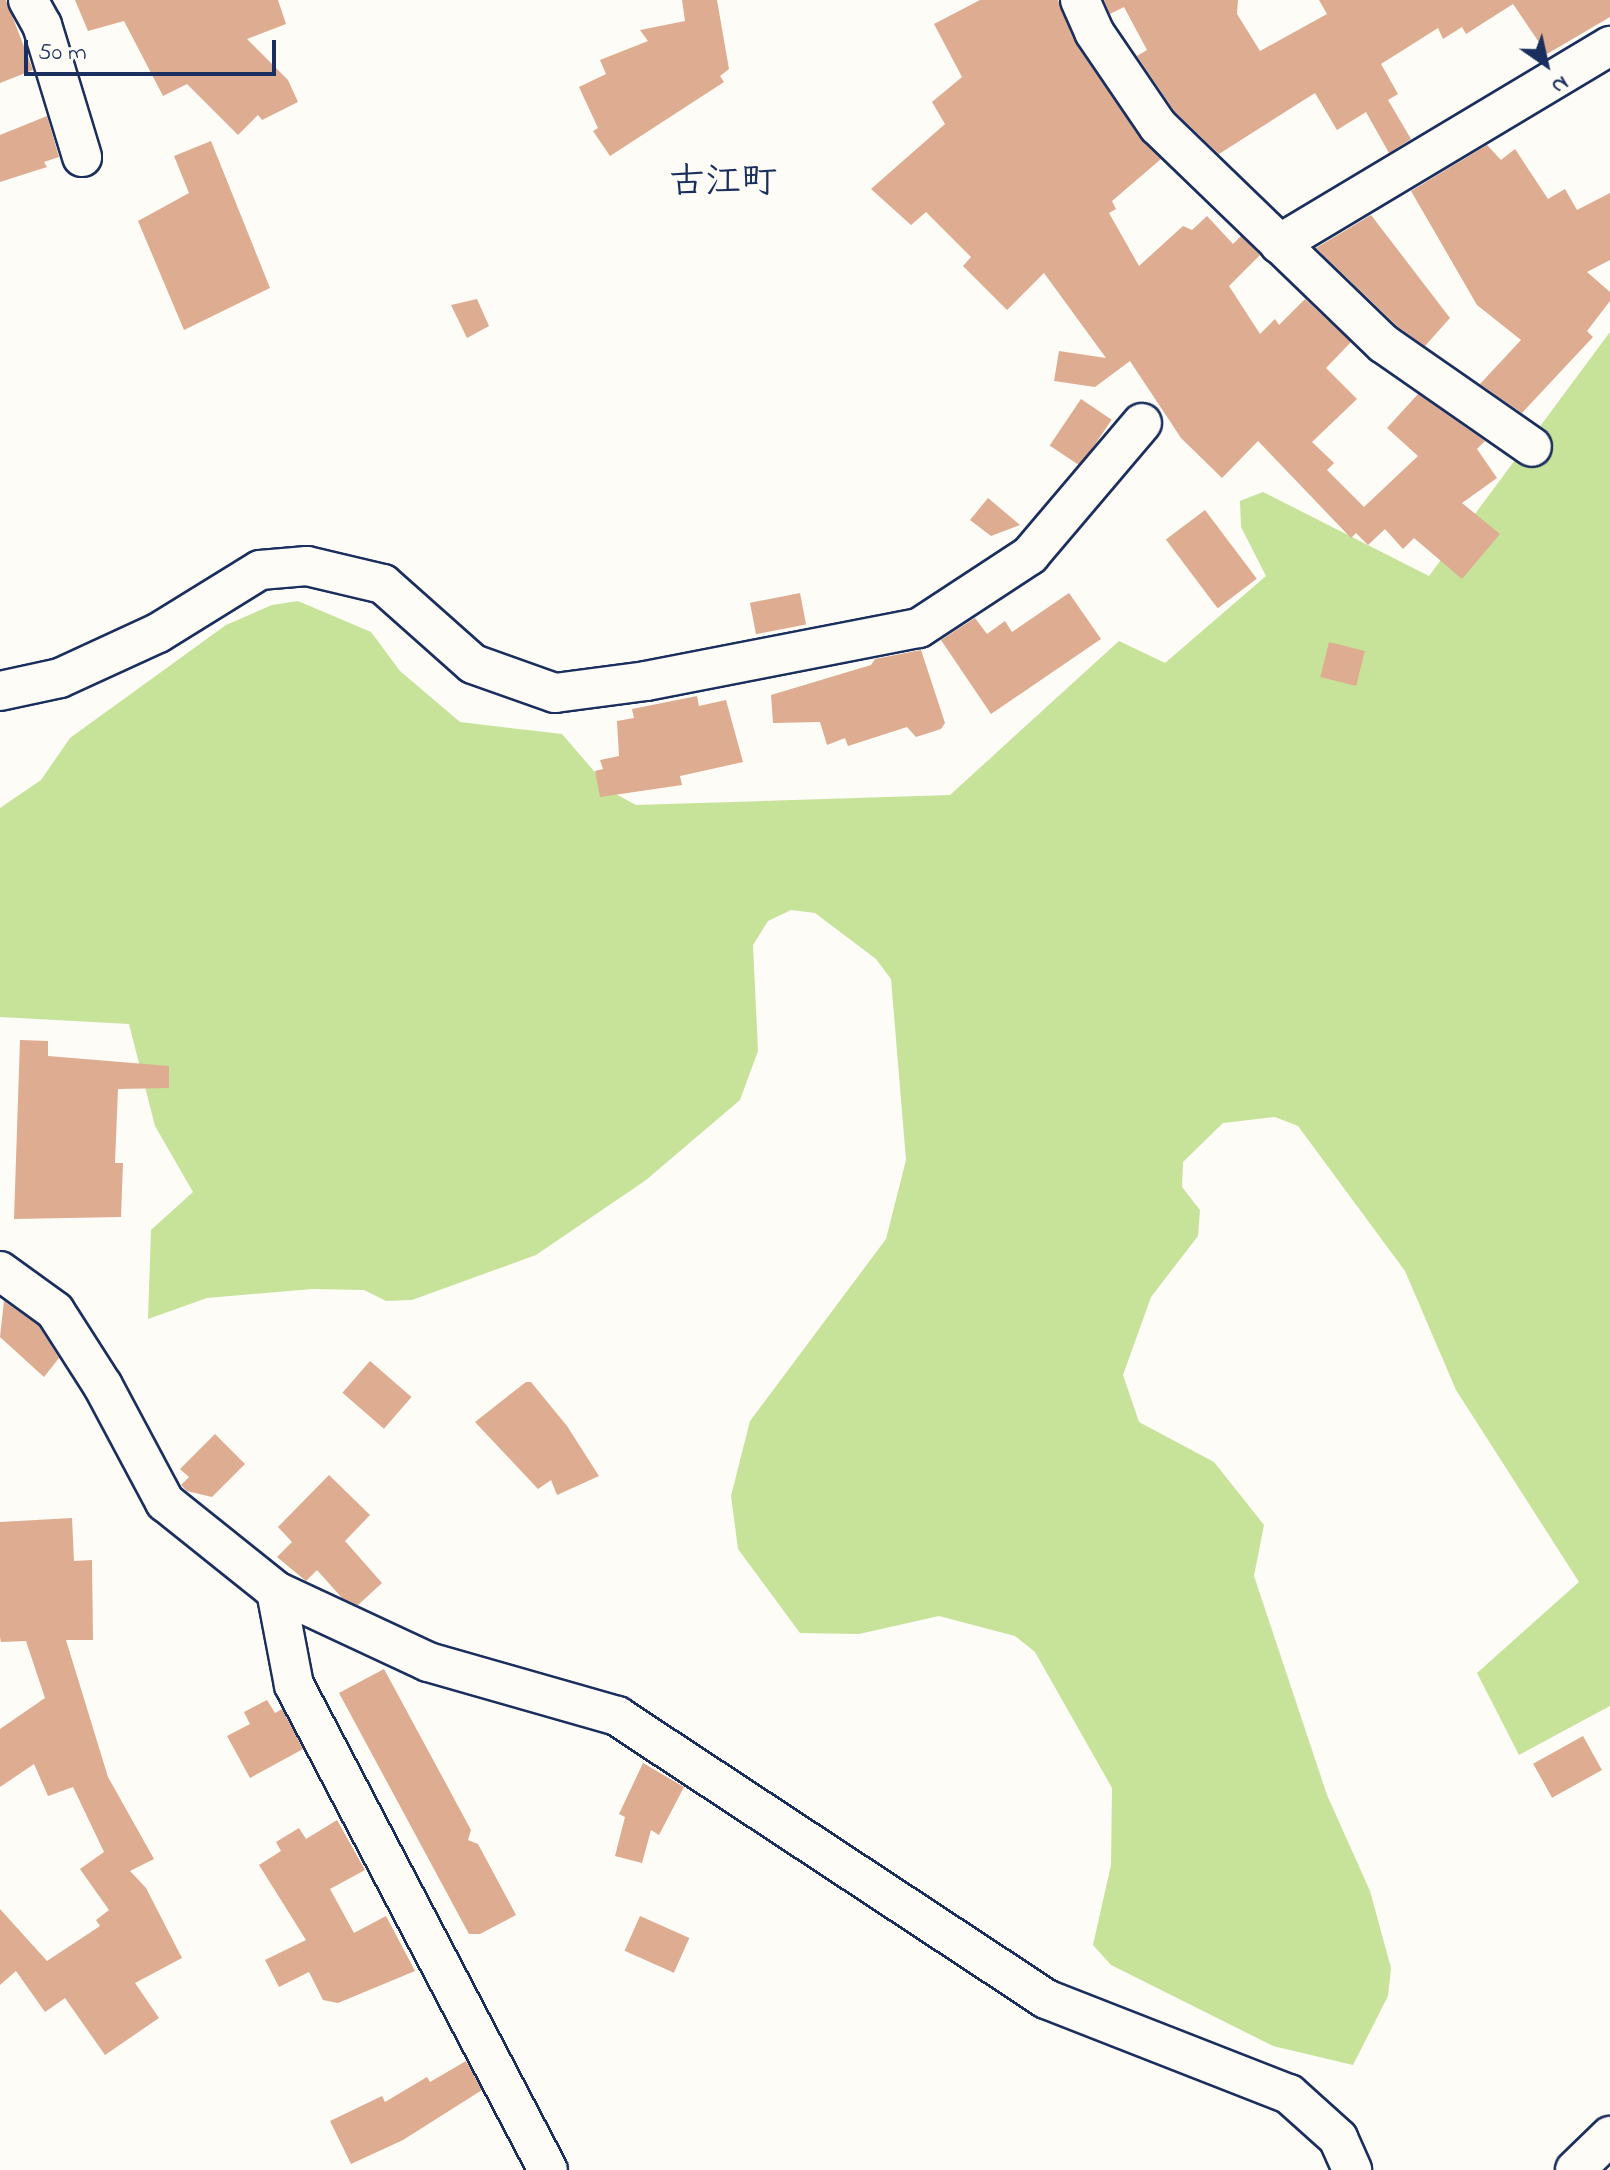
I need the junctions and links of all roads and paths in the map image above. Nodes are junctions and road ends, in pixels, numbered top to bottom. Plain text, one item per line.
1 (28, 0) edge
2 (1080, 0) edge
3 (1610, 46) edge
4 (82, 157) dead end
5 (1279, 244) junction
6 (1142, 423) dead end
7 (1532, 447) dead end
8 (0, 691) edge
9 (0, 1271) edge
10 (276, 1591) junction
11 (1610, 2136) edge
12 (548, 2170) edge
13 (1352, 2170) edge
14 (1575, 2170) edge

1 - 4 street
2 - 5 street
3 - 5 street
5 - 7 street
6 - 8 street
9 - 10 street
10 - 12 street
10 - 13 street
11 - 14 street

